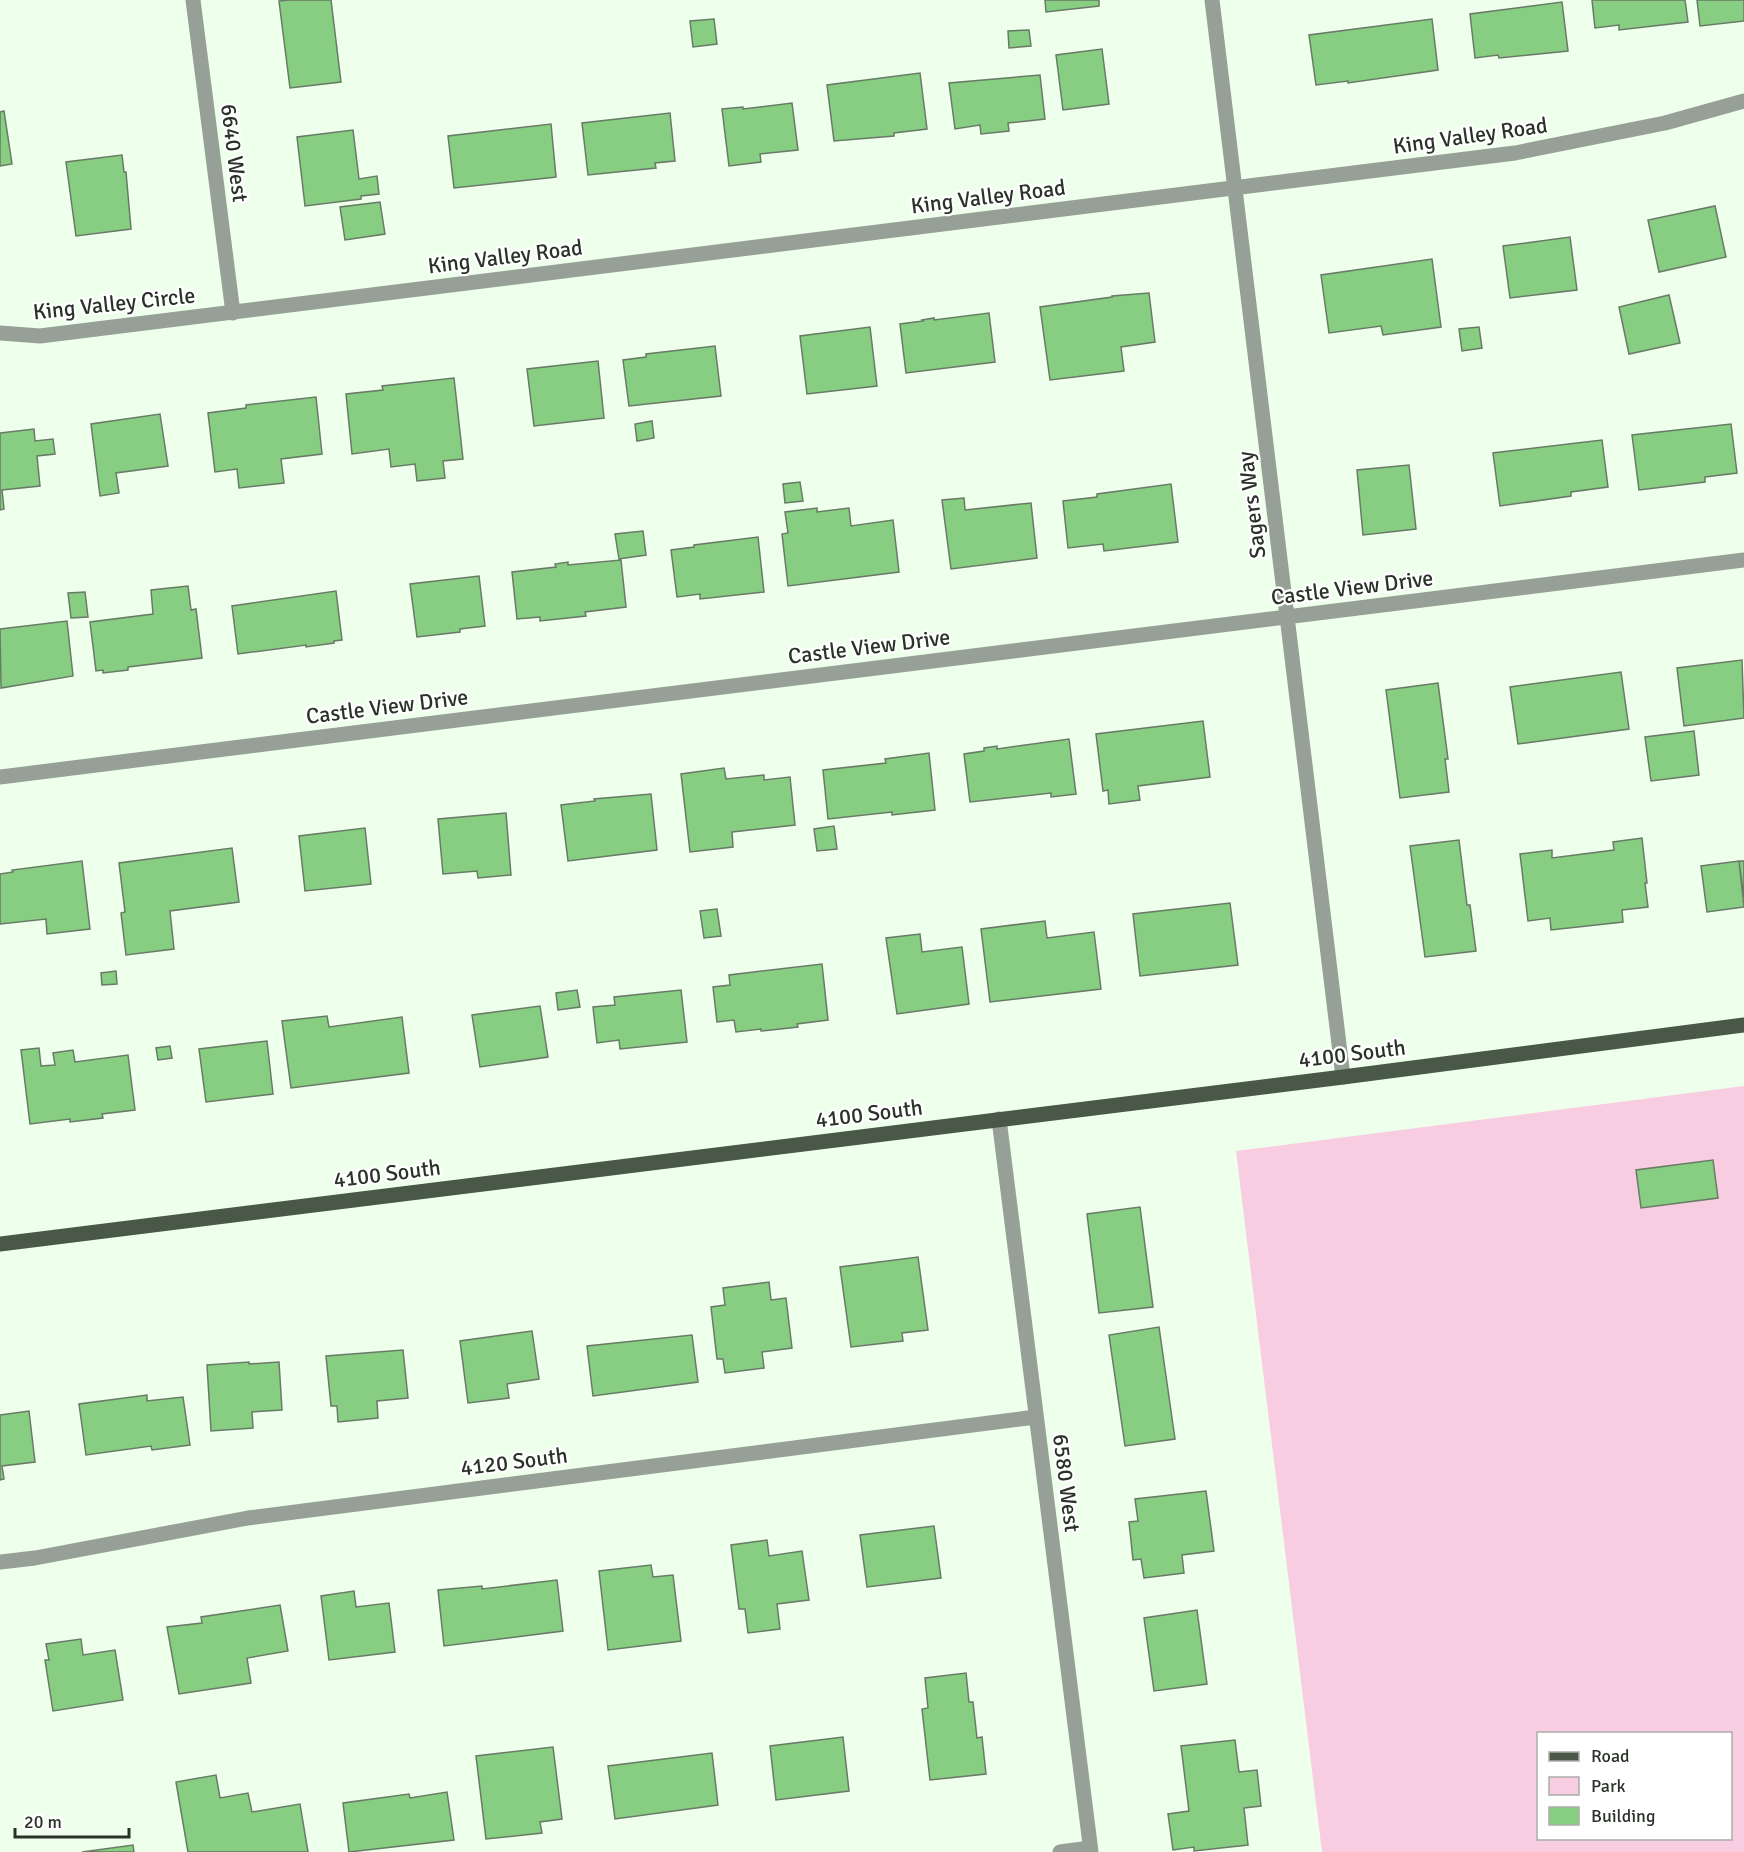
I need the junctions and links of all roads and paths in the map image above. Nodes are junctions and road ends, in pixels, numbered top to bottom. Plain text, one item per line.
1 (193, 0) edge
2 (1212, 0) edge
3 (1744, 101) edge
4 (1235, 188) junction
5 (233, 312) junction
6 (0, 333) edge
7 (1744, 560) edge
8 (1287, 617) junction
9 (0, 777) edge
10 (1744, 1025) edge
11 (1343, 1077) junction
12 (999, 1119) junction
13 (0, 1244) edge
14 (1036, 1417) junction
15 (0, 1562) edge
16 (1090, 1850) edge
17 (1060, 1852) edge

1 - 5 street, 6640 West
2 - 4 street, Sagers Way
3 - 4 street, King Valley Road
4 - 5 street, King Valley Road
4 - 8 street, Sagers Way
5 - 6 street, King Valley Circle
7 - 8 street, Castle View Drive
8 - 9 street, Castle View Drive
8 - 11 street, Sagers Way
10 - 11 main road, 4100 South
11 - 12 main road, 4100 South
12 - 13 main road, 4100 South
12 - 14 street, 6580 West
14 - 15 street, 4120 South
14 - 16 street, 6580 West
16 - 17 street

